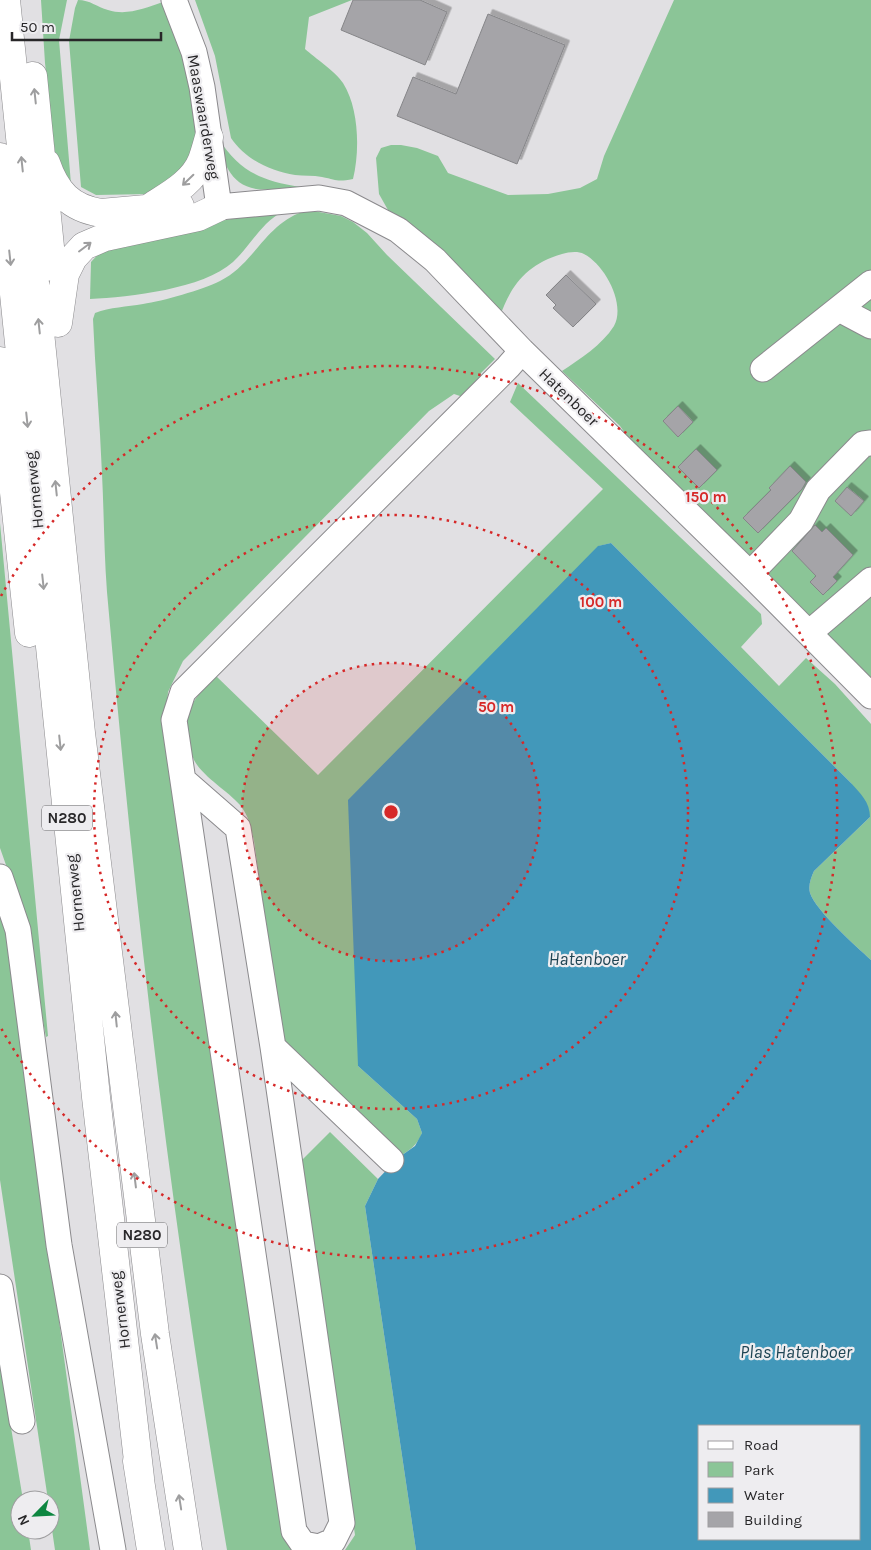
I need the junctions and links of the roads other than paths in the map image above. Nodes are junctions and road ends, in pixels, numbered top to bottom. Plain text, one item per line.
1 (6, 0) edge
2 (25, 0) edge
3 (174, 0) edge
4 (209, 137) junction
5 (40, 145) junction
6 (0, 158) edge
7 (219, 207) junction
8 (148, 209) junction
9 (871, 283) edge
10 (839, 309) junction
11 (58, 323) junction
12 (871, 326) edge
13 (522, 351) junction
14 (0, 361) edge
15 (763, 369) dead end
16 (871, 443) edge
17 (750, 574) junction
18 (871, 580) edge
19 (808, 633) junction
20 (871, 696) edge
21 (183, 780) junction
22 (0, 877) edge
23 (105, 919) junction
24 (273, 1047) junction
25 (391, 1160) dead end
26 (0, 1287) edge
27 (22, 1421) dead end
28 (140, 1478) junction
29 (113, 1550) edge
30 (151, 1550) edge
31 (188, 1550) edge

23 -> 1 main road, Hornerweg / N280
5 -> 2 main road, Hornerweg / N280
3 - 4 street, Maaswaarderweg
4 - 7 street, Maaswaarderweg
4 -> 8 main road
5 - 8 main road
5 - 11 main road, Hornerweg / N280
6 -> 28 main road, Hornerweg / N280
7 - 8 main road
11 -> 7 main road
7 - 13 street, Hatenboer
9 - 10 street
10 - 12 street
10 - 15 street
11 - 23 main road, Hornerweg / N280
13 - 17 street, Hatenboer
13 - 21 street
14 - 28 main road, Hornerweg / N280
16 - 17 street
17 - 19 street, Hatenboer
18 - 19 street
19 - 20 street, Hatenboer
21 - 24 street
21 - 24 street
22 - 29 street
31 -> 23 main road, Hornerweg / N280
24 - 25 street
26 - 27 street
28 - 30 main road, Hornerweg / N280

